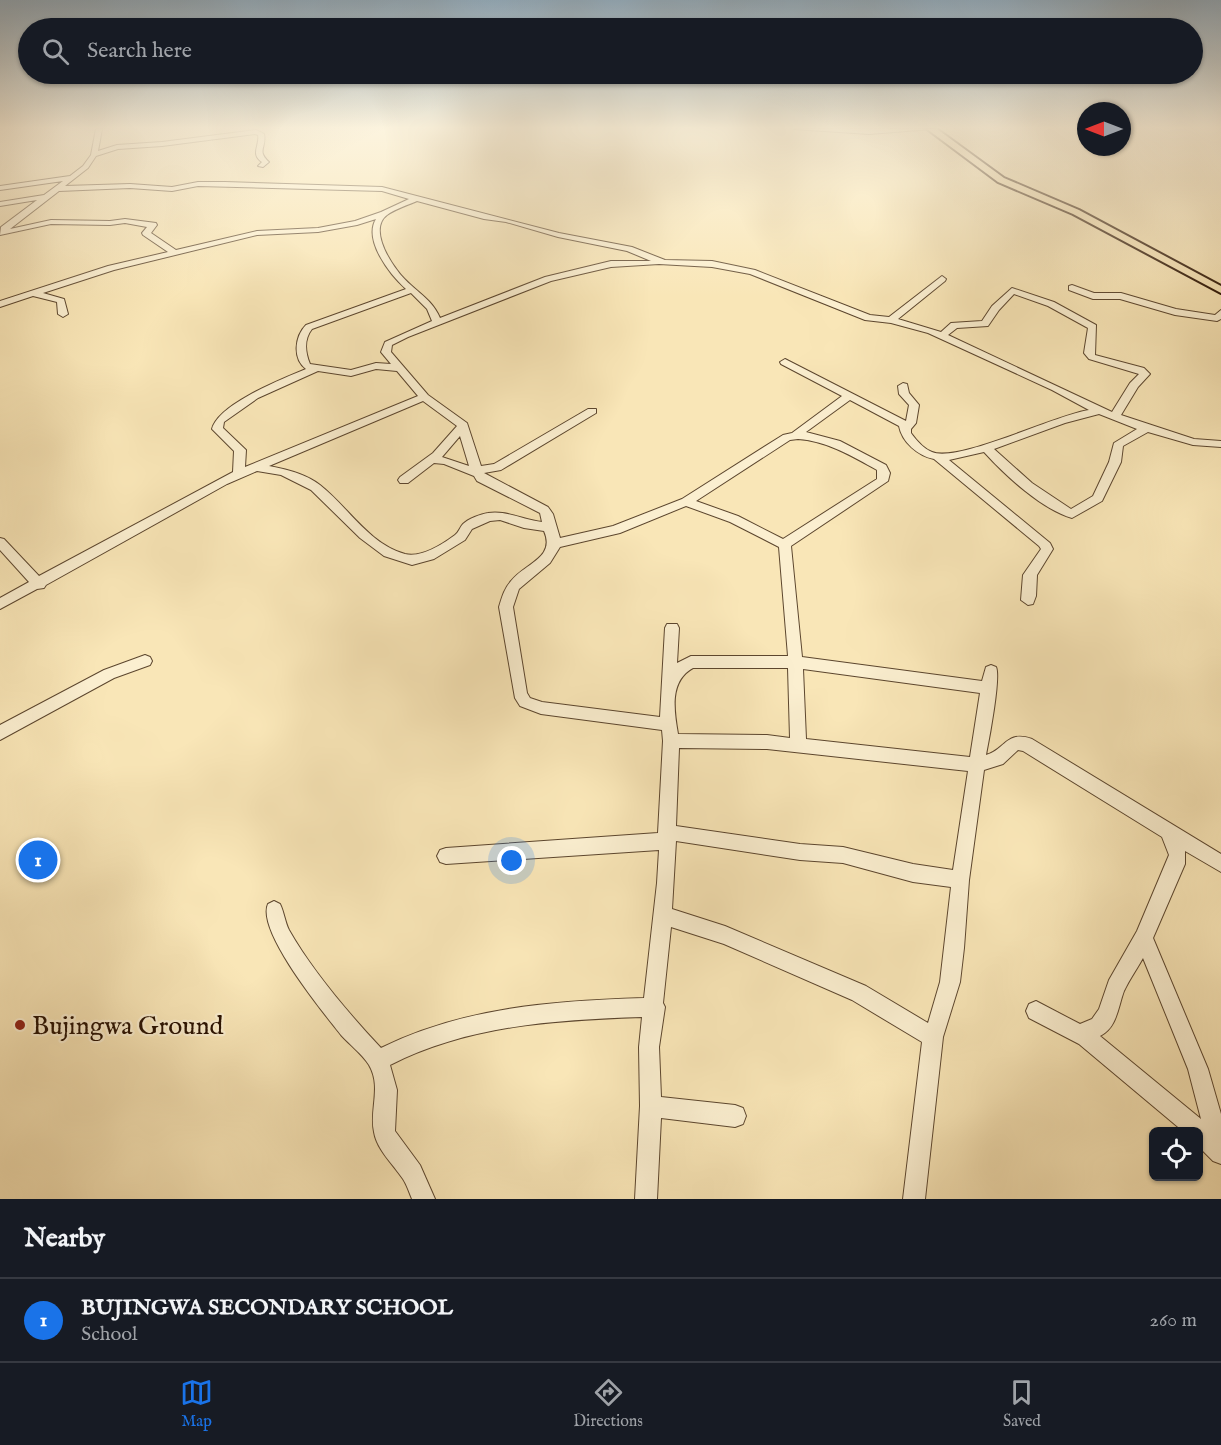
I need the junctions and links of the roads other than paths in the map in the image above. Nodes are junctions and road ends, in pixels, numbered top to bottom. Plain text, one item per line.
1 (22, 185) edge
2 (63, 185) edge
3 (193, 185) edge
4 (271, 185) edge
5 (1013, 185) edge
6 (0, 188) edge
7 (57, 189) junction
8 (386, 190) junction
9 (46, 197) junction
10 (417, 198) junction
11 (0, 204) edge
12 (384, 214) junction
13 (0, 232) edge
14 (175, 253) junction
15 (664, 263) junction
16 (942, 279) dead end
17 (1072, 288) dead end
18 (413, 289) junction
19 (1221, 290) edge
20 (32, 294) junction
21 (0, 304) edge
22 (1221, 313) edge
23 (63, 314) dead end
24 (891, 320) junction
25 (437, 323) junction
26 (942, 336) junction
27 (785, 362) dead end
28 (316, 368) junction
29 (397, 368) junction
30 (903, 386) dead end
31 (848, 396) junction
32 (424, 397) junction
33 (592, 411) dead end
34 (1100, 411) junction
35 (1115, 416) junction
36 (463, 426) junction
37 (906, 428) junction
38 (1148, 428) junction
39 (797, 434) junction
40 (1221, 444) edge
41 (986, 447) junction
42 (938, 457) junction
43 (431, 459) junction
44 (258, 468) junction
45 (477, 473) junction
46 (239, 474) junction
47 (404, 480) dead end
48 (686, 502) junction
49 (549, 527) junction
50 (0, 542) edge
51 (554, 544) junction
52 (786, 544) junction
53 (39, 585) junction
54 (1028, 600) dead end
55 (0, 604) edge
56 (672, 628) dead end
57 (145, 661) dead end
58 (794, 662) junction
59 (669, 681) junction
60 (0, 733) edge
61 (670, 733) junction
62 (798, 745) junction
63 (978, 765) junction
64 (1169, 833) junction
65 (666, 837) junction
66 (446, 856) dead end
67 (1221, 864) edge
68 (960, 880) junction
69 (274, 910) dead end
70 (662, 915) junction
71 (1144, 938) junction
72 (655, 1007) junction
73 (1036, 1011) dead end
74 (1080, 1035) junction
75 (933, 1037) junction
76 (378, 1060) junction
77 (651, 1106) junction
78 (735, 1116) dead end
79 (1221, 1153) edge
80 (424, 1199) edge
81 (646, 1199) edge
82 (914, 1199) edge

1 - 6 street
2 - 7 street
3 - 7 street
4 - 8 street
5 - 19 main road
7 - 9 street
8 - 10 street
8 - 12 street
9 - 11 street
9 - 13 street
10 - 12 street
10 - 15 street
12 - 14 street
12 - 18 street
13 - 14 street
14 - 20 street
15 - 24 street
15 - 25 street
16 - 24 street
17 - 22 street
18 - 25 street
18 - 28 street
20 - 21 street
20 - 23 street
24 - 26 street
25 - 29 street
26 - 34 street
26 - 35 street
27 - 31 street
28 - 29 street
28 - 46 street
29 - 32 street
30 - 37 street
31 - 37 street
31 - 39 street
32 - 36 street
32 - 44 street
33 - 45 street
34 - 35 street
34 - 41 street
35 - 38 street
36 - 43 street
36 - 45 street
37 - 42 street
38 - 40 street
38 - 41 street
39 - 48 street
39 - 52 street
41 - 42 street
42 - 54 street
43 - 45 street
43 - 47 street
44 - 46 street
44 - 49 street
45 - 49 street
46 - 53 street
48 - 51 street
48 - 52 street
49 - 51 street
50 - 53 street
51 - 61 street
52 - 58 street
53 - 55 street
56 - 59 street
57 - 60 street
58 - 59 street
58 - 62 street
58 - 63 street
59 - 61 street
61 - 62 street
61 - 65 street
62 - 63 street
63 - 64 street
63 - 68 street
64 - 67 street
64 - 71 street
65 - 66 street
65 - 68 street
65 - 70 street
68 - 75 street
69 - 76 street
70 - 72 street
70 - 75 street
71 - 74 street
71 - 79 street
72 - 76 street
72 - 77 street
73 - 74 street
74 - 79 street
75 - 82 street
76 - 80 street
77 - 78 street
77 - 81 street

